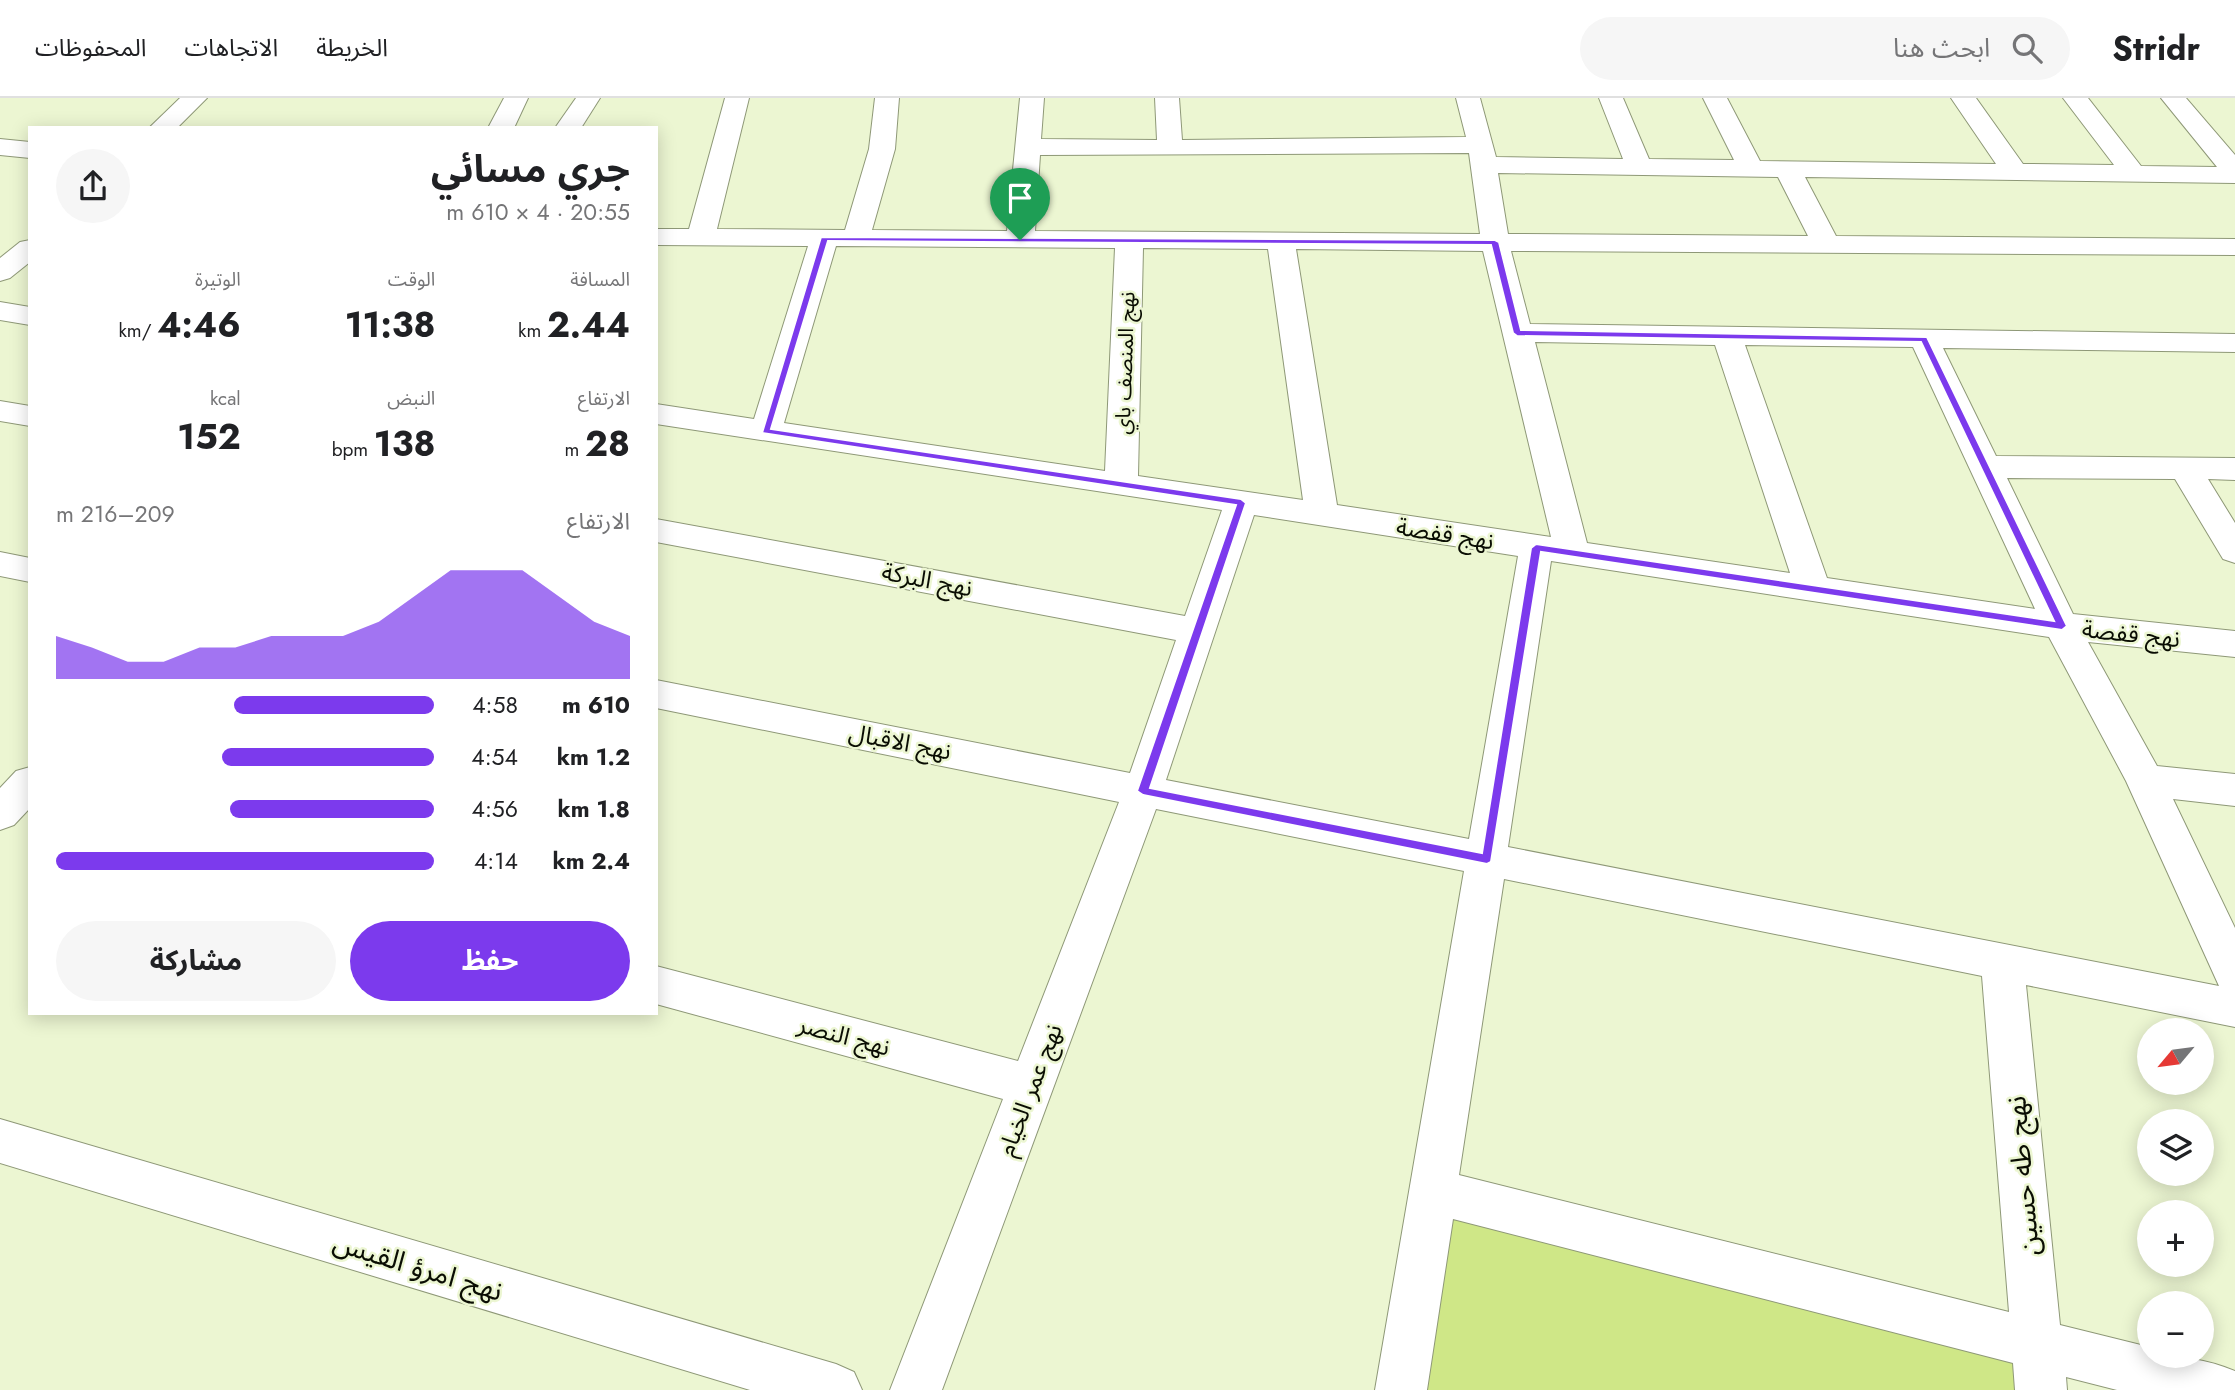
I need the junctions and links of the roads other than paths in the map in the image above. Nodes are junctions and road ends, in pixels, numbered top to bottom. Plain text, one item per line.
1 (195, 98) edge
2 (516, 98) edge
3 (588, 98) edge
4 (737, 98) edge
5 (887, 98) edge
6 (1032, 98) edge
7 (1167, 98) edge
8 (1468, 98) edge
9 (1611, 98) edge
10 (1715, 98) edge
11 (1963, 98) edge
12 (2075, 98) edge
13 (2173, 98) edge
14 (164, 126) edge
15 (502, 126) edge
16 (569, 126) edge
17 (0, 147) edge
18 (1029, 147) junction
19 (1170, 148) junction
20 (28, 150) edge
21 (1482, 155) junction
22 (1640, 168) junction
23 (1751, 169) junction
24 (1788, 170) junction
25 (2015, 172) junction
26 (2235, 173) edge
27 (2134, 174) junction
28 (658, 237) edge
29 (701, 237) junction
30 (824, 239) junction
31 (856, 239) junction
32 (1280, 239) junction
33 (1020, 240) junction
34 (1129, 240) junction
35 (1495, 242) junction
36 (1826, 244) junction
37 (2235, 247) edge
38 (28, 250) edge
39 (0, 272) edge
40 (0, 311) edge
41 (28, 316) edge
42 (1517, 333) junction
43 (1727, 336) junction
44 (1924, 339) junction
45 (2235, 343) edge
46 (0, 411) edge
47 (658, 414) edge
48 (28, 416) edge
49 (766, 431) junction
50 (1985, 467) junction
51 (2185, 468) junction
52 (2235, 468) edge
53 (1121, 485) junction
54 (1241, 503) junction
55 (1322, 515) junction
56 (658, 530) edge
57 (1554, 550) junction
58 (2235, 551) edge
59 (0, 564) edge
60 (28, 569) edge
61 (1813, 589) junction
62 (2062, 626) junction
63 (1198, 631) junction
64 (2235, 644) edge
65 (658, 694) edge
66 (2145, 780) junction
67 (2235, 790) edge
68 (1143, 791) junction
69 (1487, 859) junction
70 (2002, 962) junction
71 (2235, 974) edge
72 (658, 986) edge
73 (2235, 1008) edge
74 (1031, 1086) junction
75 (0, 1142) edge
76 (1433, 1191) junction
77 (2039, 1367) edge
78 (835, 1390) edge
79 (916, 1390) edge
80 (1401, 1390) edge
81 (2218, 1390) edge

1 - 14 street
2 - 15 street
3 - 16 street
4 - 29 street
5 - 31 street
6 - 18 street
7 - 19 street
8 - 21 street
9 - 22 street
10 - 23 street
11 - 25 street
12 - 27 street
13 - 26 street
17 - 20 street
18 - 19 street
18 - 33 street
19 - 21 street
21 - 22 street
21 - 35 street
22 - 23 street
23 - 24 street
24 - 25 street
24 - 36 street
25 - 27 street
26 - 27 street
28 - 29 street
29 - 30 street
30 - 31 street
30 - 49 street
31 - 33 street
32 - 34 street
32 - 35 street
32 - 55 street
33 - 34 street
34 - 53 street, نهج المنصف باي
35 - 36 street
35 - 42 street
36 - 37 street
38 - 39 street
40 - 41 street
42 - 43 street
42 - 57 street
43 - 44 street
43 - 61 street
44 - 45 street
44 - 50 street
46 - 48 street
47 - 49 street, نهج قفصة
49 - 53 street, نهج قفصة
50 - 51 street
50 - 62 street
51 - 52 street
51 - 58 street
53 - 54 street, نهج قفصة
54 - 55 street, نهج قفصة
54 - 63 street, نهج عمر الخيام
55 - 57 street, نهج قفصة
56 - 63 street, نهج البركة
57 - 61 street, نهج قفصة
57 - 69 street
59 - 60 street
61 - 62 street, نهج قفصة
62 - 64 street, نهج قفصة
62 - 66 street
63 - 68 street, نهج عمر الخيام
65 - 68 street, نهج الاقبال
66 - 67 street
66 - 71 street
68 - 69 street, نهج الاقبال
68 - 74 street, نهج عمر الخيام
69 - 70 street, نهج الاقبال
69 - 76 street
70 - 73 street, نهج الاقبال
70 - 77 street, نهج طه حسين
72 - 74 street, نهج النصر
74 - 79 street, نهج عمر الخيام
75 - 78 street, نهج امرؤ القيس
76 - 77 street
76 - 80 street
77 - 81 street

